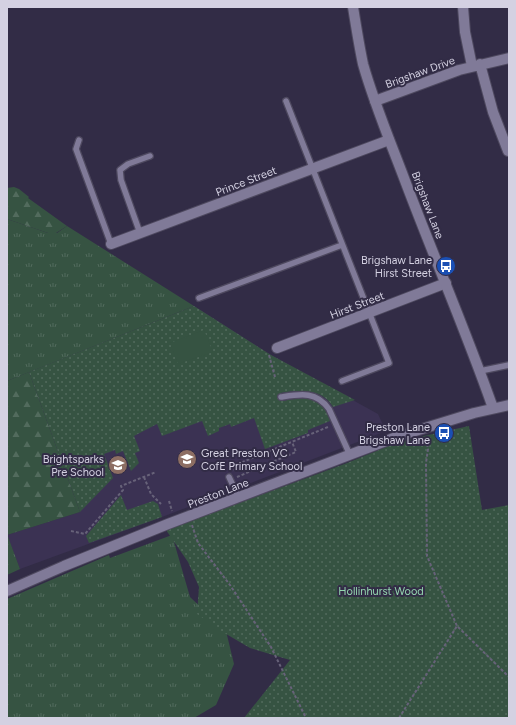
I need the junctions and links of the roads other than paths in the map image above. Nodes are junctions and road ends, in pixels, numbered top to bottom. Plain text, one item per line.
1 (354, 7) edge
2 (463, 7) edge
3 (509, 58) edge
4 (476, 65) junction
5 (286, 101) dead end
6 (375, 101) junction
7 (79, 140) dead end
8 (389, 140) junction
9 (508, 151) edge
10 (150, 156) dead end
11 (313, 168) junction
12 (140, 233) junction
13 (111, 244) joint
14 (342, 245) junction
15 (446, 283) junction
16 (199, 298) dead end
17 (370, 313) junction
18 (277, 348) road end
19 (509, 365) edge
20 (480, 371) junction
21 (342, 381) dead end
22 (281, 397) dead end
23 (509, 405) edge
24 (493, 408) junction
25 (350, 455) junction
26 (230, 478) road end
27 (239, 498) junction
28 (7, 591) edge

1 - 6 street, Brigshaw Lane
2 - 4 street, Brigshaw Drive
3 - 4 street, Brigshaw Drive
4 - 6 street, Brigshaw Drive
4 - 9 street, Brigshaw Drive
5 - 11 lane
6 - 8 street, Brigshaw Lane
7 - 13 lane
8 - 11 street, Prince Street
8 - 15 street, Brigshaw Lane
10 - 12 lane
11 - 12 street, Prince Street
11 - 14 lane
12 - 13 street, Prince Street
14 - 16 lane
14 - 17 lane
15 - 17 street, Hirst Street
15 - 20 street, Brigshaw Lane
17 - 18 street, Hirst Street
17 - 21 lane
19 - 20 lane
20 - 24 street, Brigshaw Lane
22 - 25 lane
23 - 24 street, Preston Lane
24 - 25 street, Preston Lane
25 - 27 street, Preston Lane
26 - 27 lane
27 - 28 street, Preston Lane

